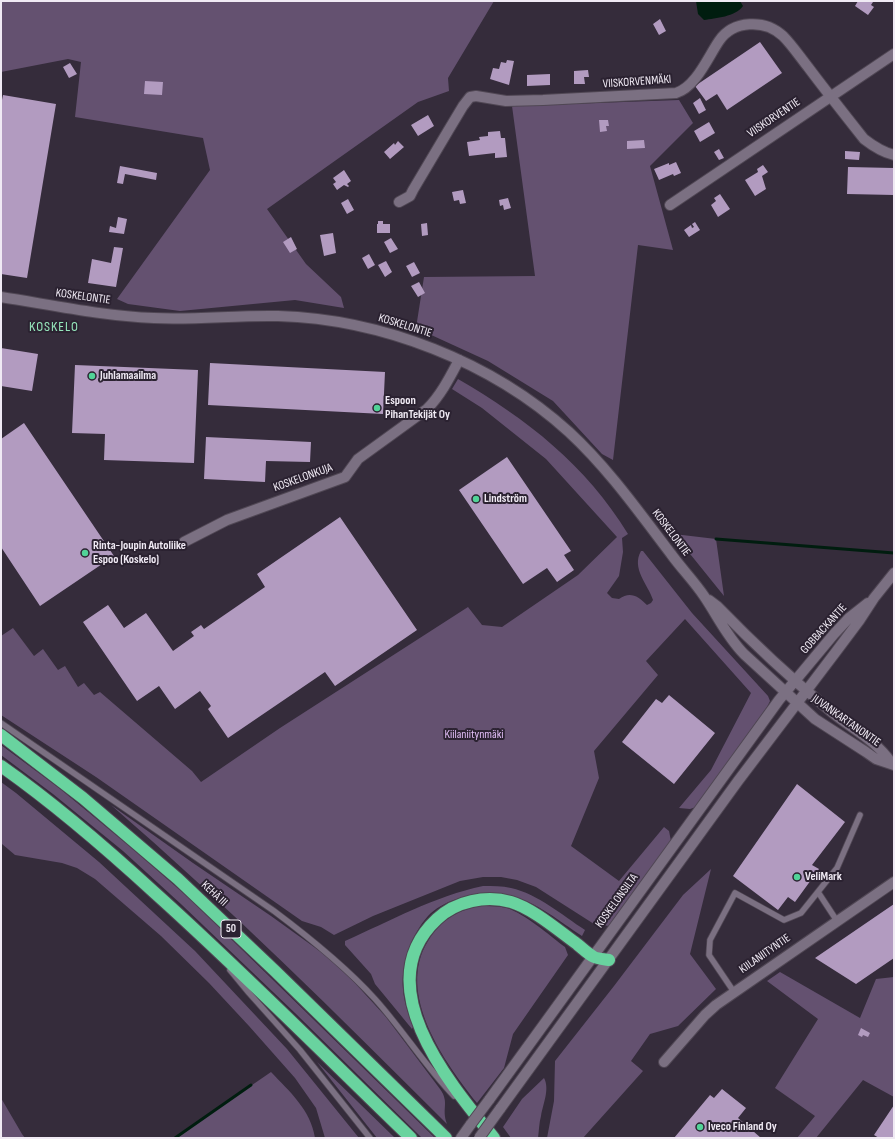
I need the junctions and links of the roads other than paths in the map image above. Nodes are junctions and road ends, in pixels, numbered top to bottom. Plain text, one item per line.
1 (894, 54) edge
2 (830, 96) junction
3 (894, 155) edge
4 (399, 202) dead end
5 (670, 205) dead end
6 (1, 296) edge
7 (459, 360) junction
8 (184, 542) dead end
9 (894, 573) edge
10 (703, 595) junction
11 (874, 598) junction
12 (795, 681) junction
13 (807, 691) junction
14 (786, 692) junction
15 (797, 702) junction
16 (1, 723) edge
17 (1, 735) edge
18 (893, 765) edge
19 (1, 766) edge
20 (860, 815) dead end
21 (894, 882) edge
22 (818, 892) junction
23 (837, 921) junction
24 (205, 938) junction
25 (594, 957) junction
26 (609, 960) junction
27 (734, 992) junction
28 (664, 1062) dead end
29 (484, 1126) junction
30 (370, 1138) edge
31 (411, 1138) edge
32 (446, 1138) edge
33 (461, 1138) edge
34 (479, 1138) edge
35 (494, 1138) edge

1 - 2 main road, VIISKORVENTIE
2 - 3 main road, VIISKORVENMÄKI
2 - 4 main road, VIISKORVENMÄKI
2 - 5 main road, VIISKORVENTIE
6 - 7 main road, KOSKELONTIE
7 - 8 main road, KOSKELONKUJA
7 - 10 main road, KOSKELONTIE
9 - 11 main road, GOBBACKANTIE
10 - 12 main road, KOSKELONTIE
10 - 14 main road, KOSKELONTIE
11 - 12 main road, GOBBACKANTIE
11 - 13 main road, GOBBACKANTIE
12 - 13 main road, KOSKELONTIE
12 - 14 main road, KOSKELONSILTA
13 - 15 main road
13 - 18 main road, KOSKELONTIE
14 - 15 main road, JUVANKARTANONTIE
14 - 25 main road, KOSKELONSILTA
15 - 18 main road, JUVANKARTANONTIE
15 - 26 main road
16 - 29 lane
17 - 32 highway, KEHÄ III / 50
19 - 24 highway, 50
20 - 22 lane
21 - 23 main road, KIILANIITYNTIE
22 - 23 lane
22 - 27 lane
23 - 27 main road, KIILANIITYNTIE
24 - 30 lane
24 - 31 highway, 50
25 - 26 highway
25 - 29 highway
25 - 33 main road, KOSKELONSILTA, bridge
26 - 34 main road, bridge
27 - 28 main road, KIILANIITYNTIE
29 - 35 highway

